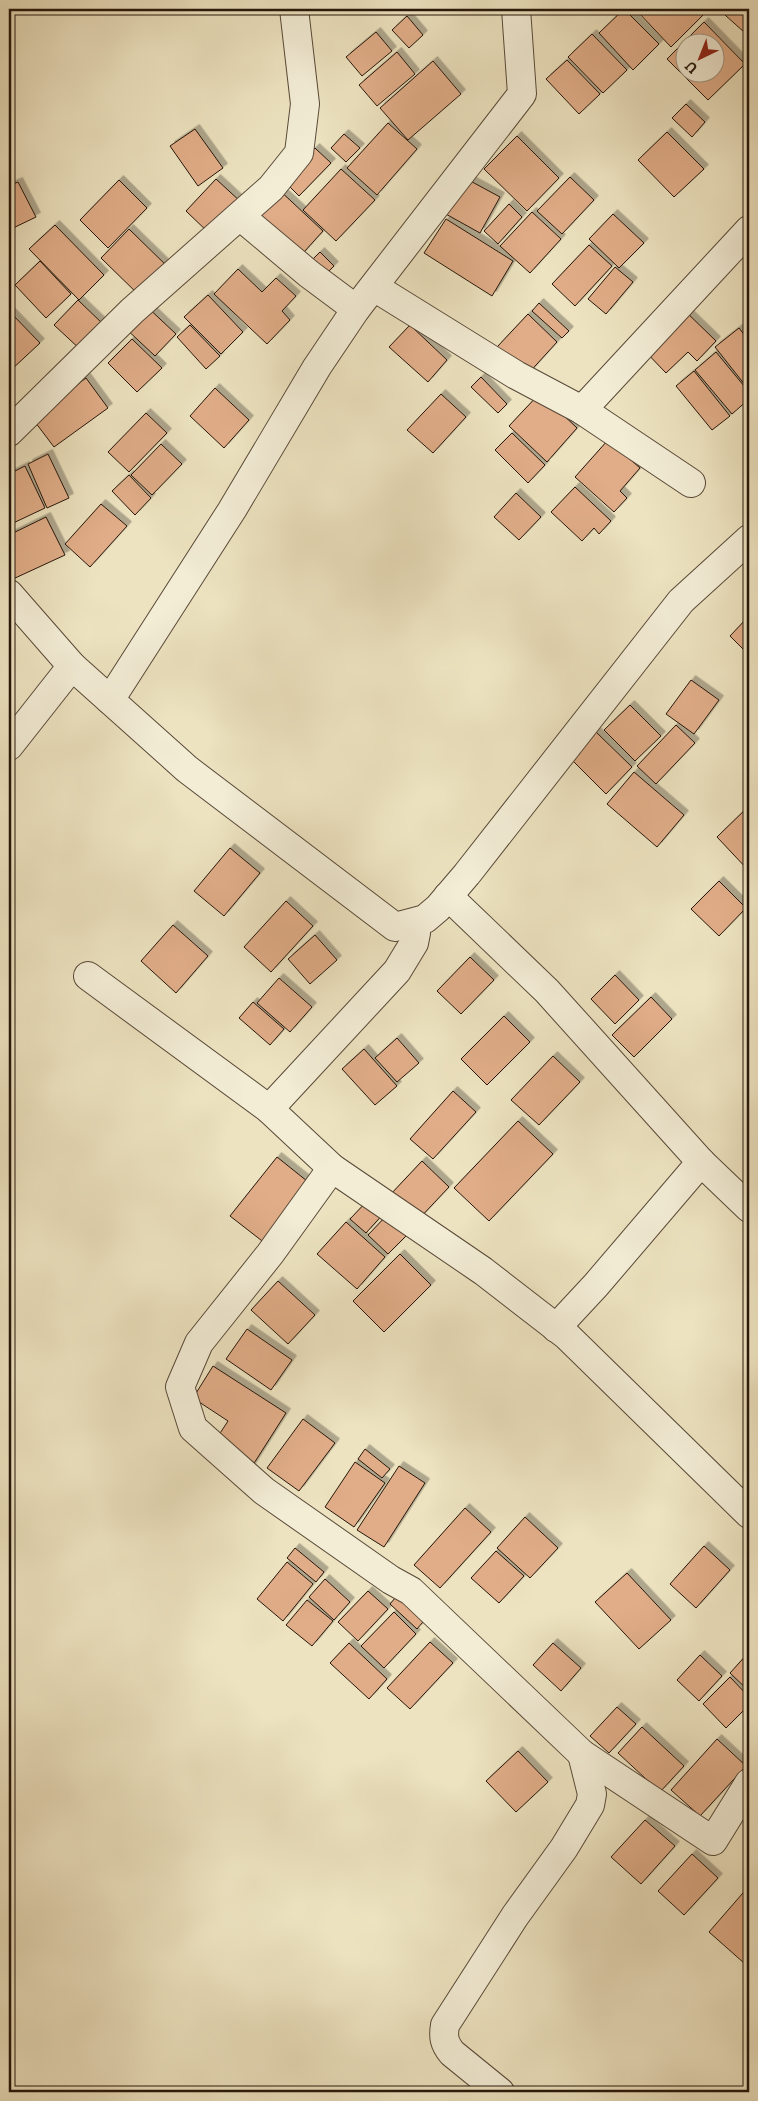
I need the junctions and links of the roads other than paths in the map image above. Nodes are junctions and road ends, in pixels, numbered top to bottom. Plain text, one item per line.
1 (294, 9) edge
2 (516, 9) edge
3 (240, 216) junction
4 (749, 230) edge
5 (374, 287) junction
6 (356, 309) junction
7 (582, 410) junction
8 (9, 432) edge
9 (691, 483) dead end
10 (749, 539) edge
11 (9, 594) edge
12 (72, 666) junction
13 (110, 700) junction
14 (9, 746) edge
15 (448, 896) junction
16 (414, 923) junction
17 (88, 976) dead end
18 (268, 1109) junction
19 (701, 1162) junction
20 (332, 1168) junction
21 (749, 1208) edge
22 (556, 1328) junction
23 (749, 1514) edge
24 (582, 1754) junction
25 (749, 1782) edge
26 (500, 2092) edge

1 - 3 street
2 - 5 street
3 - 6 street
3 - 8 street
4 - 7 street
5 - 6 street
5 - 7 street
6 - 13 street
7 - 9 street
10 - 15 street
11 - 12 street
12 - 13 street
12 - 14 street
13 - 16 street
15 - 16 street
15 - 19 street
16 - 18 street
17 - 18 street
18 - 20 street
19 - 21 street
19 - 22 street
20 - 22 street
20 - 24 street
22 - 23 street
24 - 25 street
24 - 26 street

